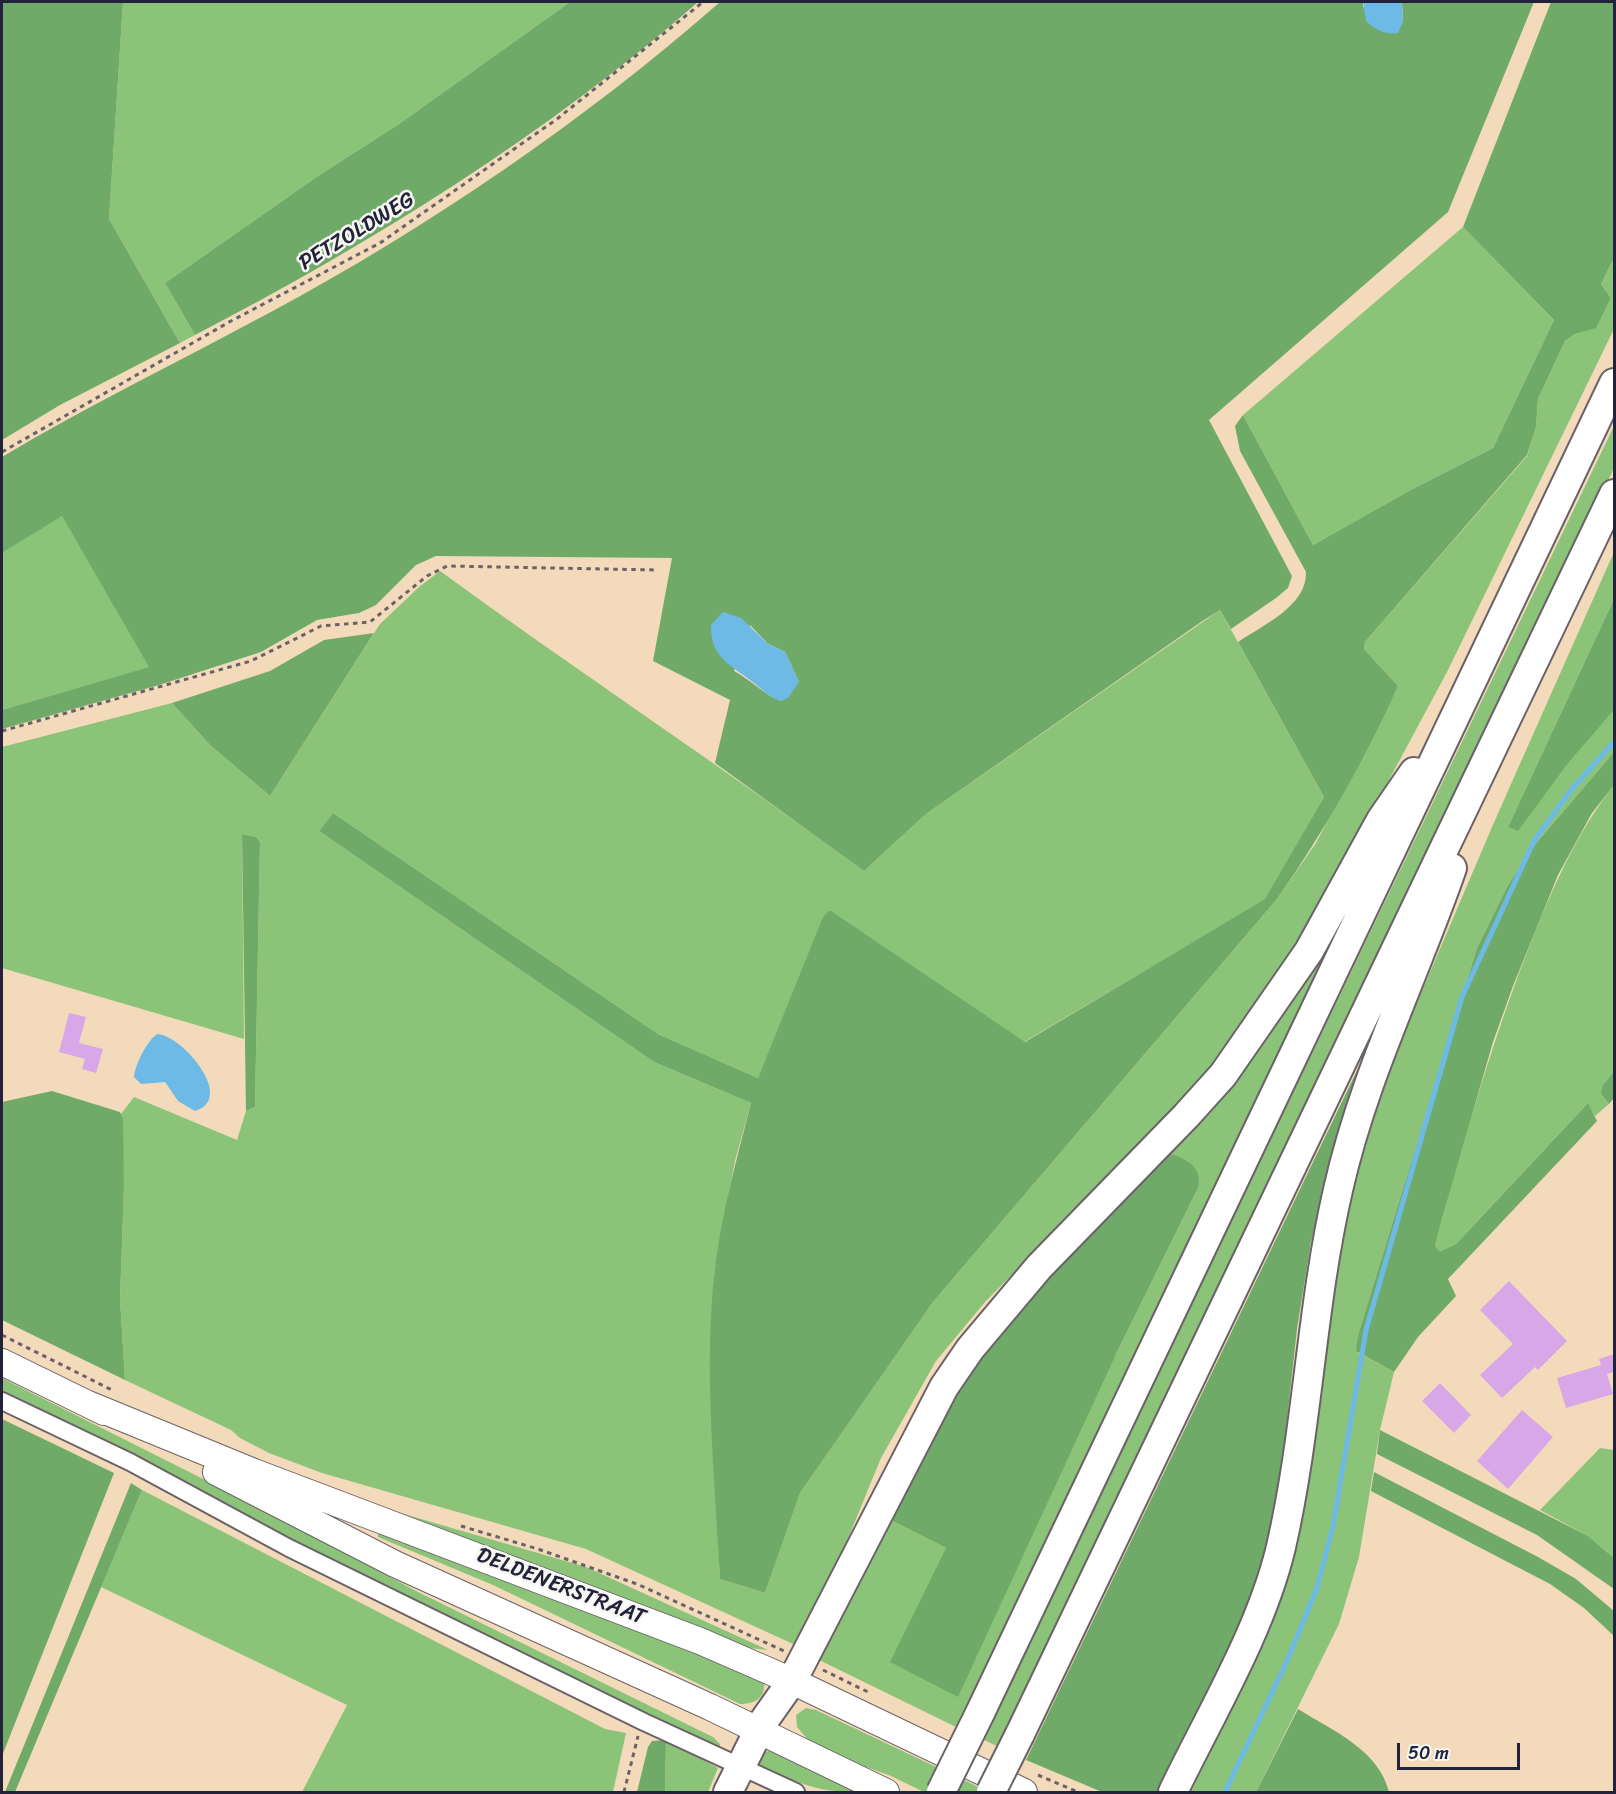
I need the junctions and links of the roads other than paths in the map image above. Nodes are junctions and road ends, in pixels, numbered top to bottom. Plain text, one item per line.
1 (1614, 383) edge
2 (1614, 494) edge
3 (1466, 696) junction
4 (1498, 736) junction
5 (2, 1362) edge
6 (2, 1401) edge
7 (88, 1404) junction
8 (792, 1681) junction
9 (758, 1731) junction
10 (734, 1780) edge
11 (796, 1792) edge
12 (886, 1792) edge
13 (941, 1792) edge
14 (991, 1792) edge
15 (1024, 1792) edge
16 (1173, 1792) edge

1 - 3 highway
2 - 4 highway
3 - 8 highway
3 - 13 highway, bridge
4 - 14 highway, bridge
4 - 16 highway
5 - 7 main road, DELDENERSTRAAT
6 - 10 street
7 - 8 main road, DELDENERSTRAAT
7 - 9 main road, DELDENERSTRAAT
8 - 9 highway
8 - 15 main road, DELDENERSTRAAT
9 - 10 highway
9 - 12 main road, DELDENERSTRAAT
10 - 11 street

